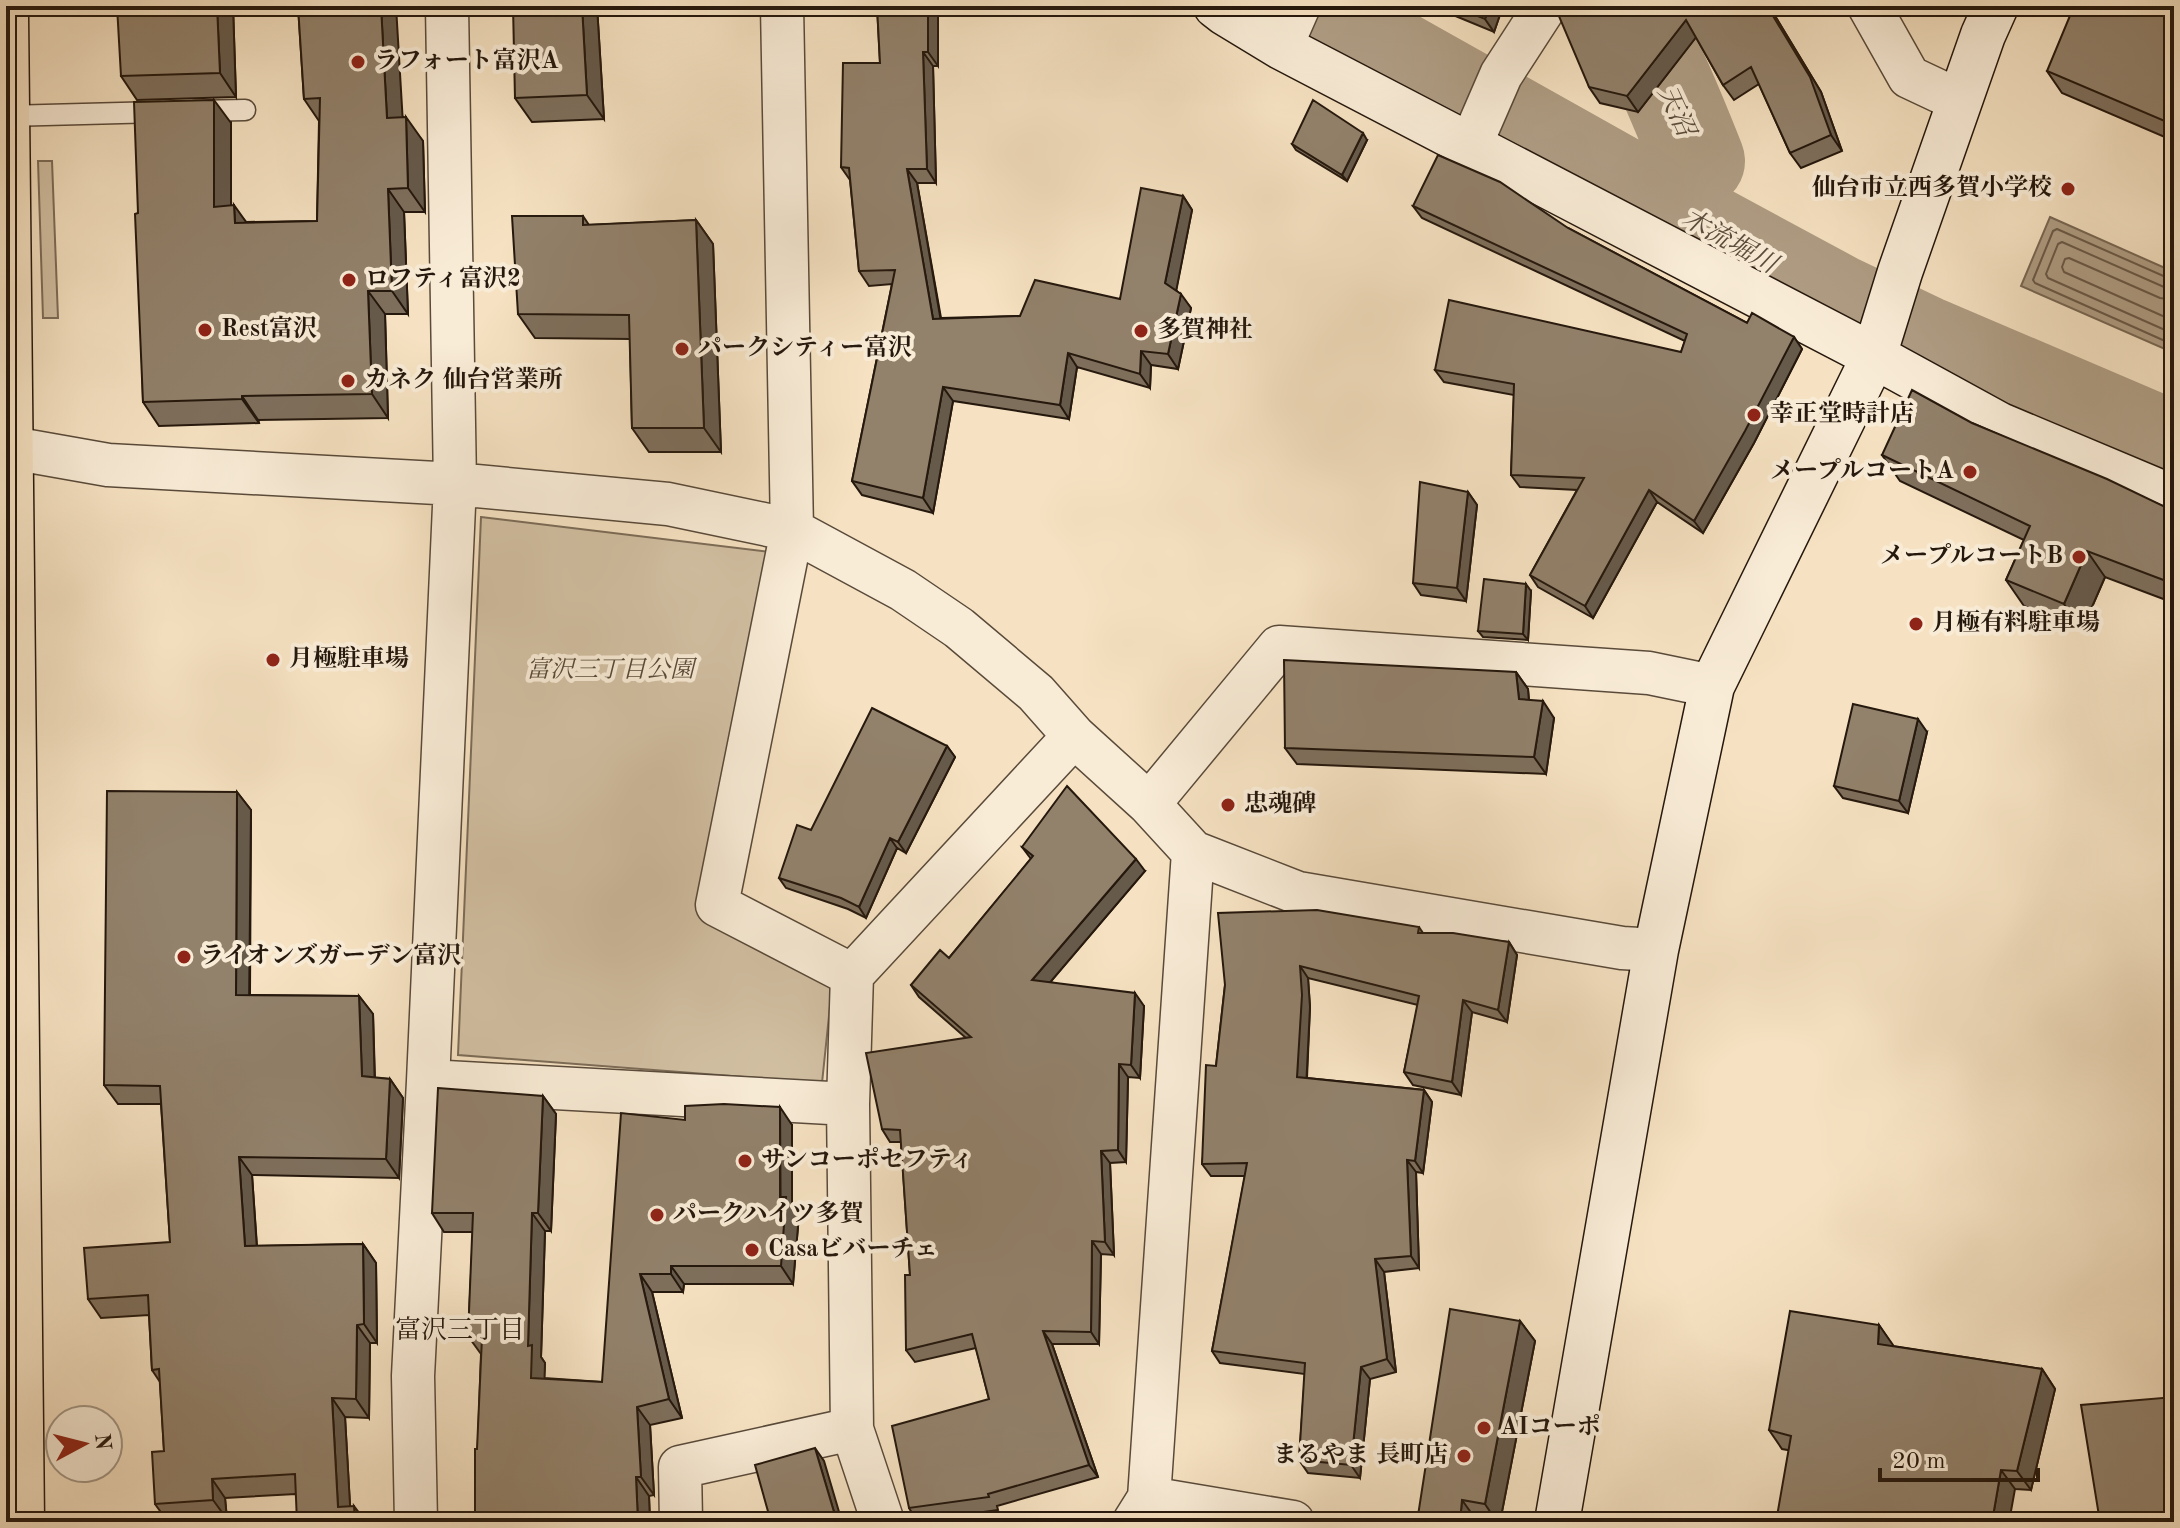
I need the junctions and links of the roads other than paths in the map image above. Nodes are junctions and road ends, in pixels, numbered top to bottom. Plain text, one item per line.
1 (447, 6) edge
2 (782, 6) edge
3 (1216, 6) edge
4 (1869, 6) edge
5 (1996, 6) edge
6 (1545, 7) edge
7 (6, 15) edge
8 (1290, 26) edge
9 (1960, 101) junction
10 (245, 110) dead end
11 (7, 116) edge
12 (1473, 136) junction
13 (1876, 350) junction
14 (7, 447) edge
15 (455, 484) junction
16 (2174, 498) edge
17 (792, 530) junction
18 (1712, 686) junction
19 (1074, 736) junction
20 (1149, 804) junction
21 (1193, 852) junction
22 (1656, 950) junction
23 (852, 975) junction
24 (428, 1081) junction
25 (848, 1104) junction
26 (852, 1429) junction
27 (1141, 1510) edge
28 (22, 1522) edge
29 (416, 1522) edge
30 (681, 1522) edge
31 (883, 1522) edge
32 (1293, 1522) edge
33 (1557, 1522) edge

1 - 15 street
2 - 17 street
3 - 8 street
4 - 9 street
5 - 9 street
6 - 12 street
7 - 11 main road
8 - 12 street
9 - 13 street
10 - 11 lane
11 - 14 main road
12 - 13 street
13 - 16 street
13 - 18 street
14 - 15 street
14 - 28 main road
15 - 17 street
15 - 24 street
17 - 19 street
17 - 23 street
18 - 20 street
18 - 22 street
19 - 20 street
19 - 23 street
20 - 21 street
21 - 22 street
21 - 27 street
22 - 33 street
23 - 25 street
24 - 25 street
24 - 29 street
25 - 26 street
26 - 30 street
26 - 31 street
27 - 32 street

